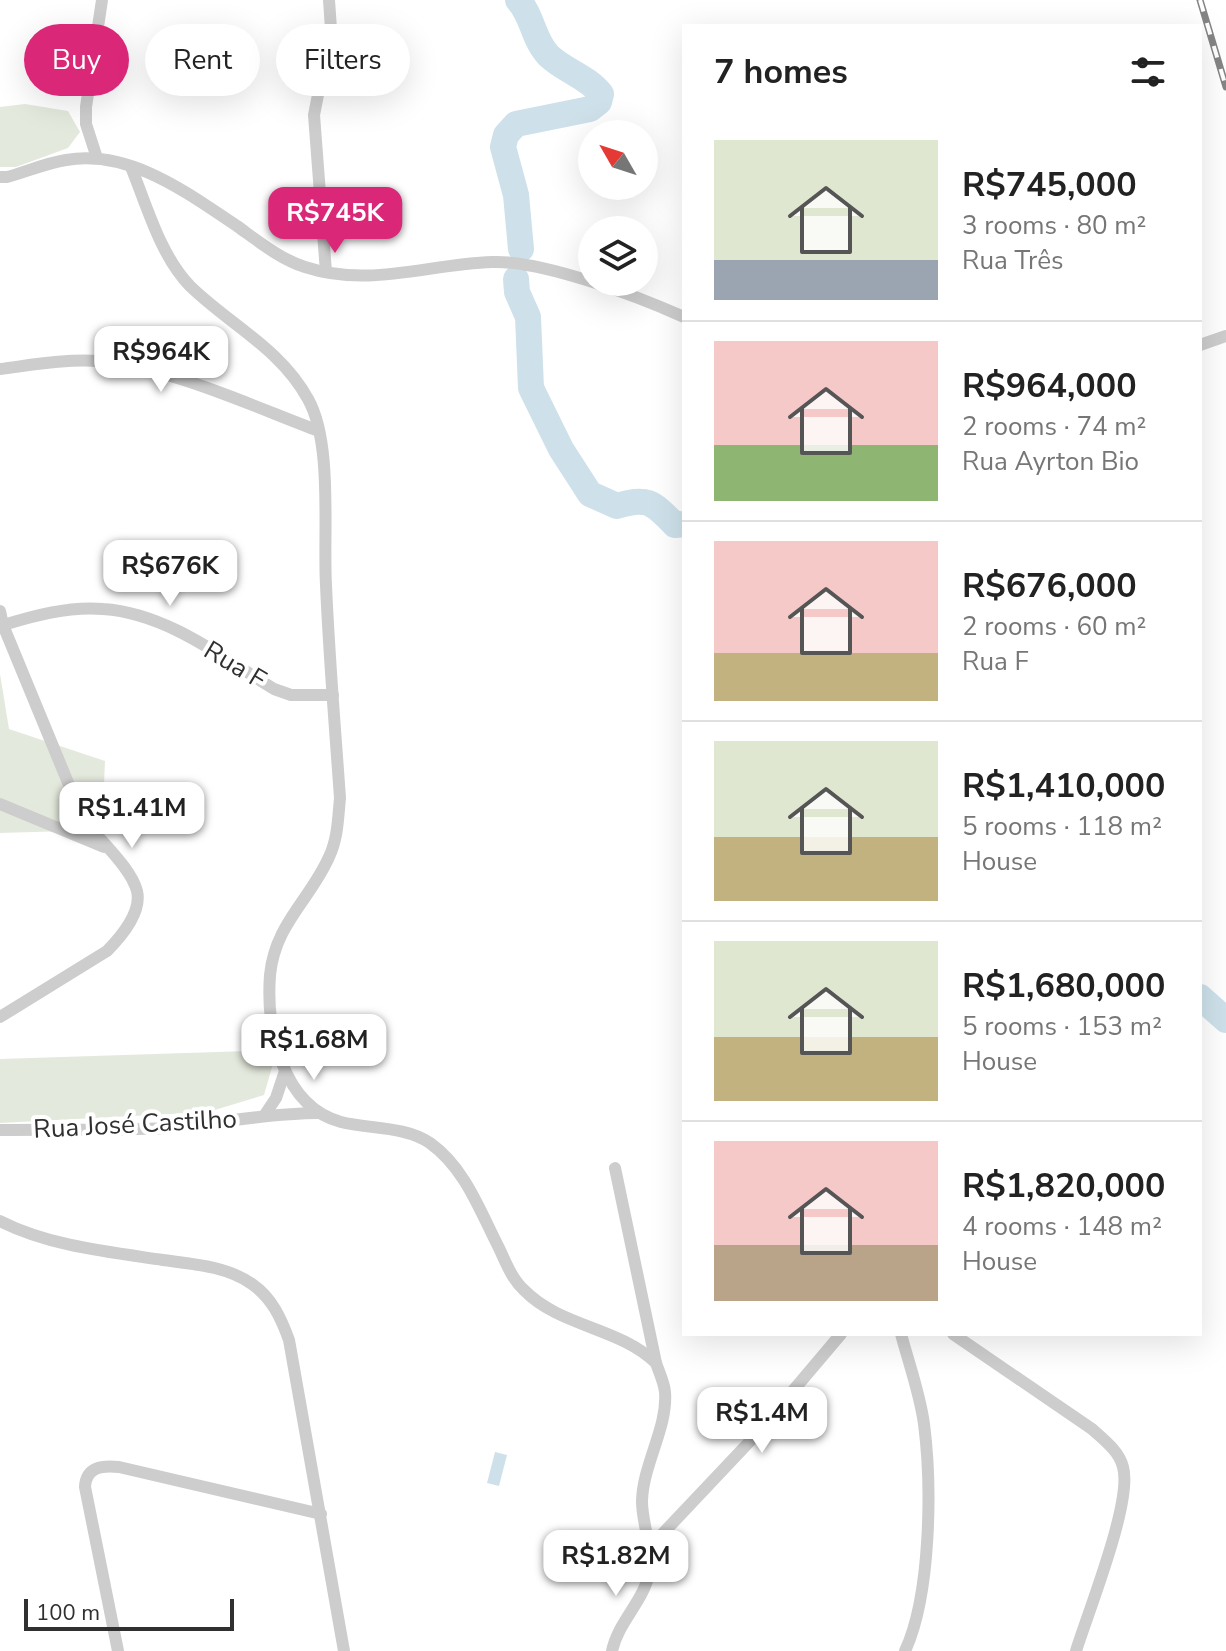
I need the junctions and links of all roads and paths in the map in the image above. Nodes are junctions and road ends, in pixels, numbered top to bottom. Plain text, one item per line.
1 (102, 0) edge
2 (329, 0) edge
3 (97, 158) junction
4 (131, 167) junction
5 (0, 177) edge
6 (326, 272) junction
7 (682, 316) edge
8 (1226, 336) edge
9 (1202, 344) edge
10 (0, 369) edge
11 (319, 431) junction
12 (0, 611) edge
13 (2, 625) edge
14 (333, 695) junction
15 (0, 804) edge
16 (107, 848) junction
17 (0, 1017) edge
18 (285, 1071) junction
19 (318, 1113) junction
20 (264, 1116) junction
21 (0, 1130) edge
22 (615, 1168) dead end
23 (0, 1221) edge
24 (839, 1336) edge
25 (902, 1336) edge
26 (956, 1336) edge
27 (656, 1363) junction
28 (321, 1514) junction
29 (650, 1547) junction
30 (118, 1651) edge
31 (344, 1651) edge
32 (612, 1651) edge
33 (905, 1651) edge
34 (1076, 1651) edge

1 - 3 street
2 - 6 street
3 - 4 street
3 - 5 street
4 - 6 street
4 - 11 street
6 - 7 street
8 - 9 street
10 - 11 street
11 - 14 street
12 - 13 street
13 - 14 street, Rua F
13 - 16 street
14 - 18 street
15 - 16 street
16 - 17 street
18 - 19 street
18 - 20 street
19 - 20 street, Rua José Castilho
19 - 27 street
20 - 21 street, Rua José Castilho
22 - 27 street
23 - 28 street
24 - 29 street
25 - 33 street
26 - 34 street
27 - 29 street
28 - 30 street
28 - 31 street
29 - 32 street

